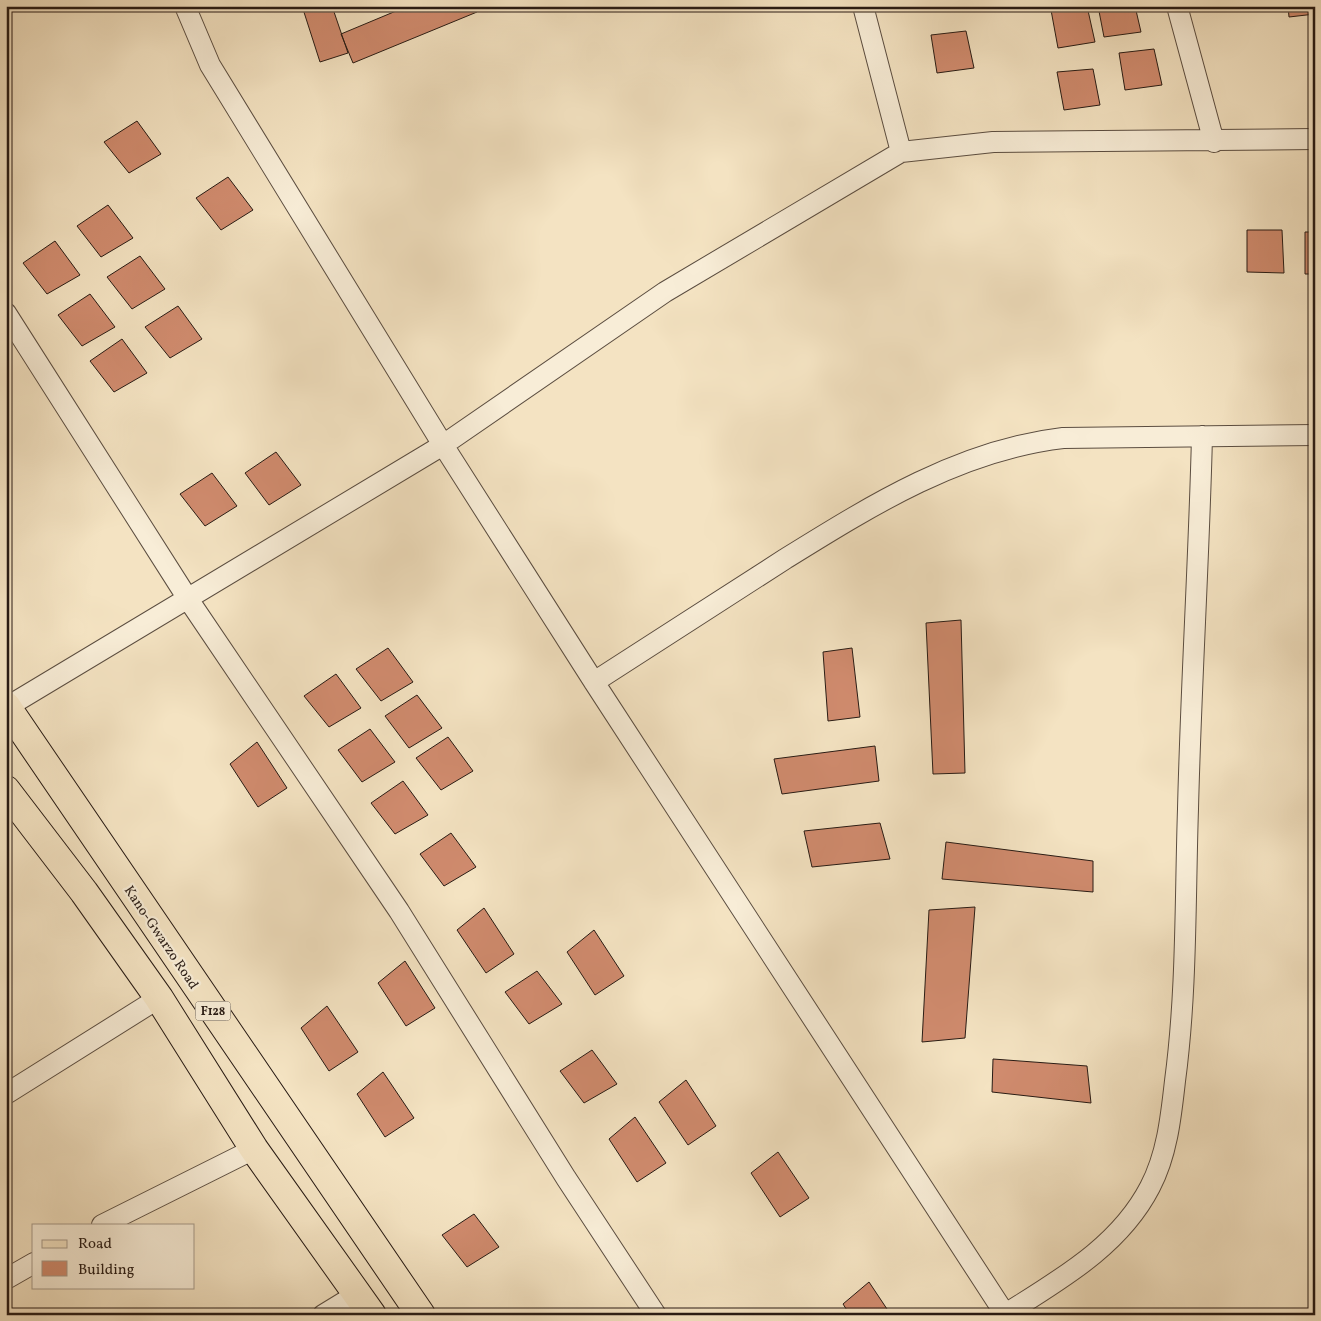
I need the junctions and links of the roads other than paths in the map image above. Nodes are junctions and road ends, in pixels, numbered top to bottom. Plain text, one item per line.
1 (185, 6) edge
2 (863, 6) edge
3 (1177, 6) edge
4 (1315, 139) edge
5 (1214, 142) junction
6 (901, 152) junction
7 (6, 313) edge
8 (1315, 435) edge
9 (1202, 436) junction
10 (444, 445) junction
11 (188, 599) junction
12 (594, 682) junction
13 (7, 706) edge
14 (6, 790) edge
15 (159, 998) junction
16 (6, 1094) edge
17 (254, 1149) junction
18 (104, 1224) edge
19 (32, 1264) edge
20 (6, 1279) edge
21 (366, 1304) edge
22 (1005, 1314) edge
23 (322, 1315) edge
24 (421, 1315) edge
25 (656, 1315) edge

1 - 10 street
2 - 6 street
3 - 5 street
4 - 5 street
5 - 6 street
6 - 10 street
7 - 11 street
8 - 9 street
9 - 12 street
9 - 22 street
10 - 11 street
10 - 12 street
11 - 13 street
11 - 25 street
12 - 22 street
13 - 24 main road, Kano-Gwarzo Road / F128
14 - 15 main road, F128
15 - 16 street
15 - 17 main road, F128
17 - 18 street
17 - 21 main road, F128
19 - 20 street
21 - 23 street

